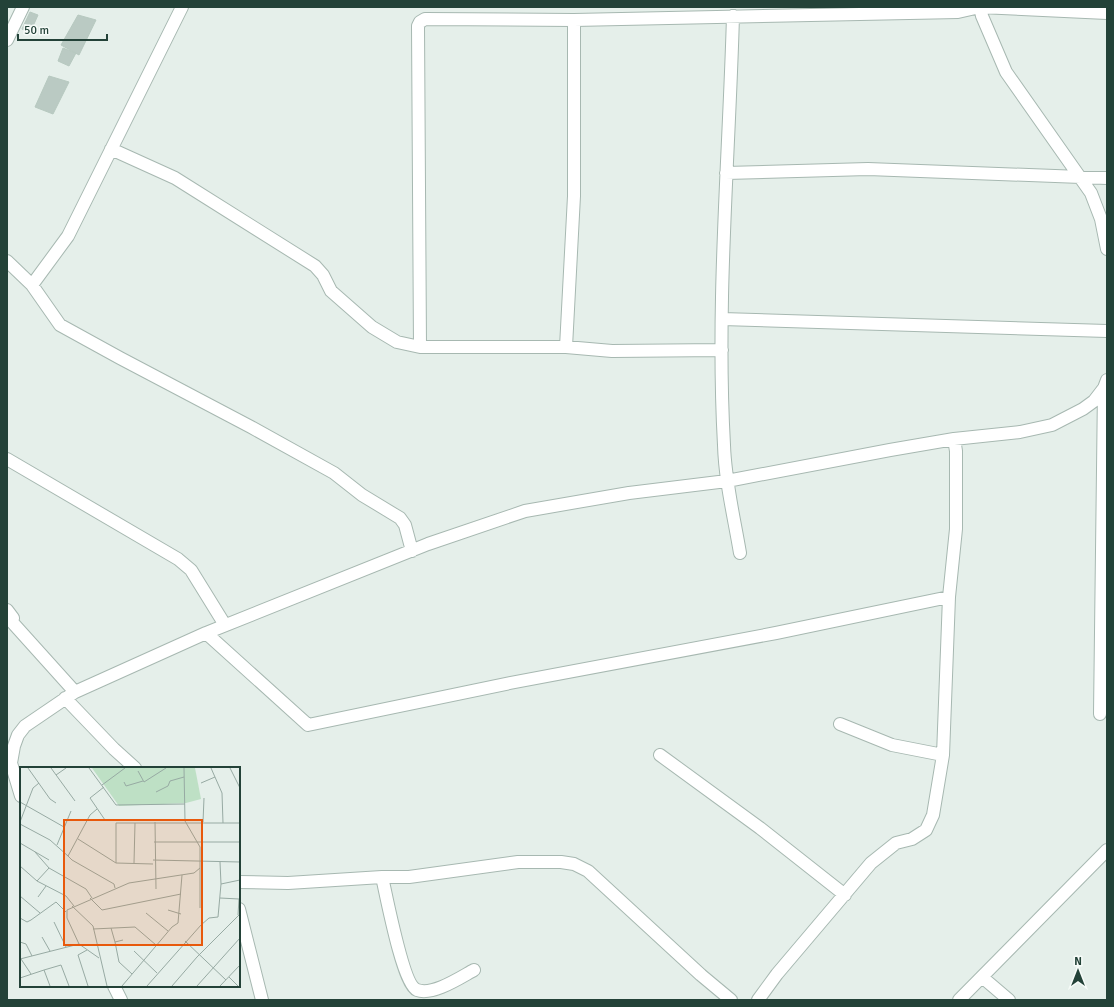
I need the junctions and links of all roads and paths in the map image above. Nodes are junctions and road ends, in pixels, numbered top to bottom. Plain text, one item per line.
1 (23, 7) edge
2 (182, 7) edge
3 (980, 7) edge
4 (1107, 13) edge
5 (733, 16) junction
6 (574, 20) junction
7 (7, 40) edge
8 (111, 149) junction
9 (726, 172) junction
10 (1081, 178) junction
11 (1107, 178) edge
12 (1107, 249) edge
13 (7, 261) edge
14 (32, 285) junction
15 (722, 319) junction
16 (1107, 331) edge
17 (420, 347) junction
18 (566, 347) junction
19 (722, 350) junction
20 (1106, 384) edge
21 (954, 439) junction
22 (7, 459) edge
23 (727, 481) junction
24 (412, 551) junction
25 (740, 553) dead end
26 (949, 597) junction
27 (7, 610) edge
28 (225, 625) junction
29 (206, 633) junction
30 (70, 695) junction
31 (1100, 714) dead end
32 (840, 724) dead end
33 (10, 744) edge
34 (660, 755) dead end
35 (943, 755) junction
36 (134, 767) edge
37 (20, 793) edge
38 (1107, 850) edge
39 (382, 876) junction
40 (240, 882) edge
41 (844, 895) junction
42 (240, 913) edge
43 (474, 970) dead end
44 (982, 977) junction
45 (409, 982) junction
46 (114, 987) edge
47 (121, 1000) edge
48 (262, 1000) edge
49 (413, 1000) edge
50 (731, 1000) edge
51 (758, 1000) edge
52 (960, 1000) edge
53 (1008, 1000) edge

1 - 7 street
2 - 8 street
3 - 4 street
3 - 5 street
3 - 10 street
5 - 6 street
5 - 9 street
6 - 17 street
6 - 18 street
8 - 14 street
8 - 17 street
9 - 10 street
9 - 15 street
10 - 11 street
10 - 12 street
13 - 14 street
14 - 24 street
15 - 16 street
15 - 19 street
17 - 18 street
18 - 19 street
19 - 23 street
20 - 21 street
20 - 31 street
21 - 23 street
21 - 26 street
22 - 28 street
23 - 24 street
23 - 25 street
24 - 28 street
26 - 29 street
26 - 35 street
27 - 30 street
28 - 29 street
29 - 30 street
30 - 33 street
30 - 36 street
32 - 35 street
33 - 37 street
34 - 41 street
35 - 41 street
38 - 44 street
39 - 40 street
39 - 45 street
39 - 50 street
41 - 51 street
42 - 48 street
43 - 45 street
44 - 52 street
44 - 53 street
45 - 49 street
46 - 47 street

